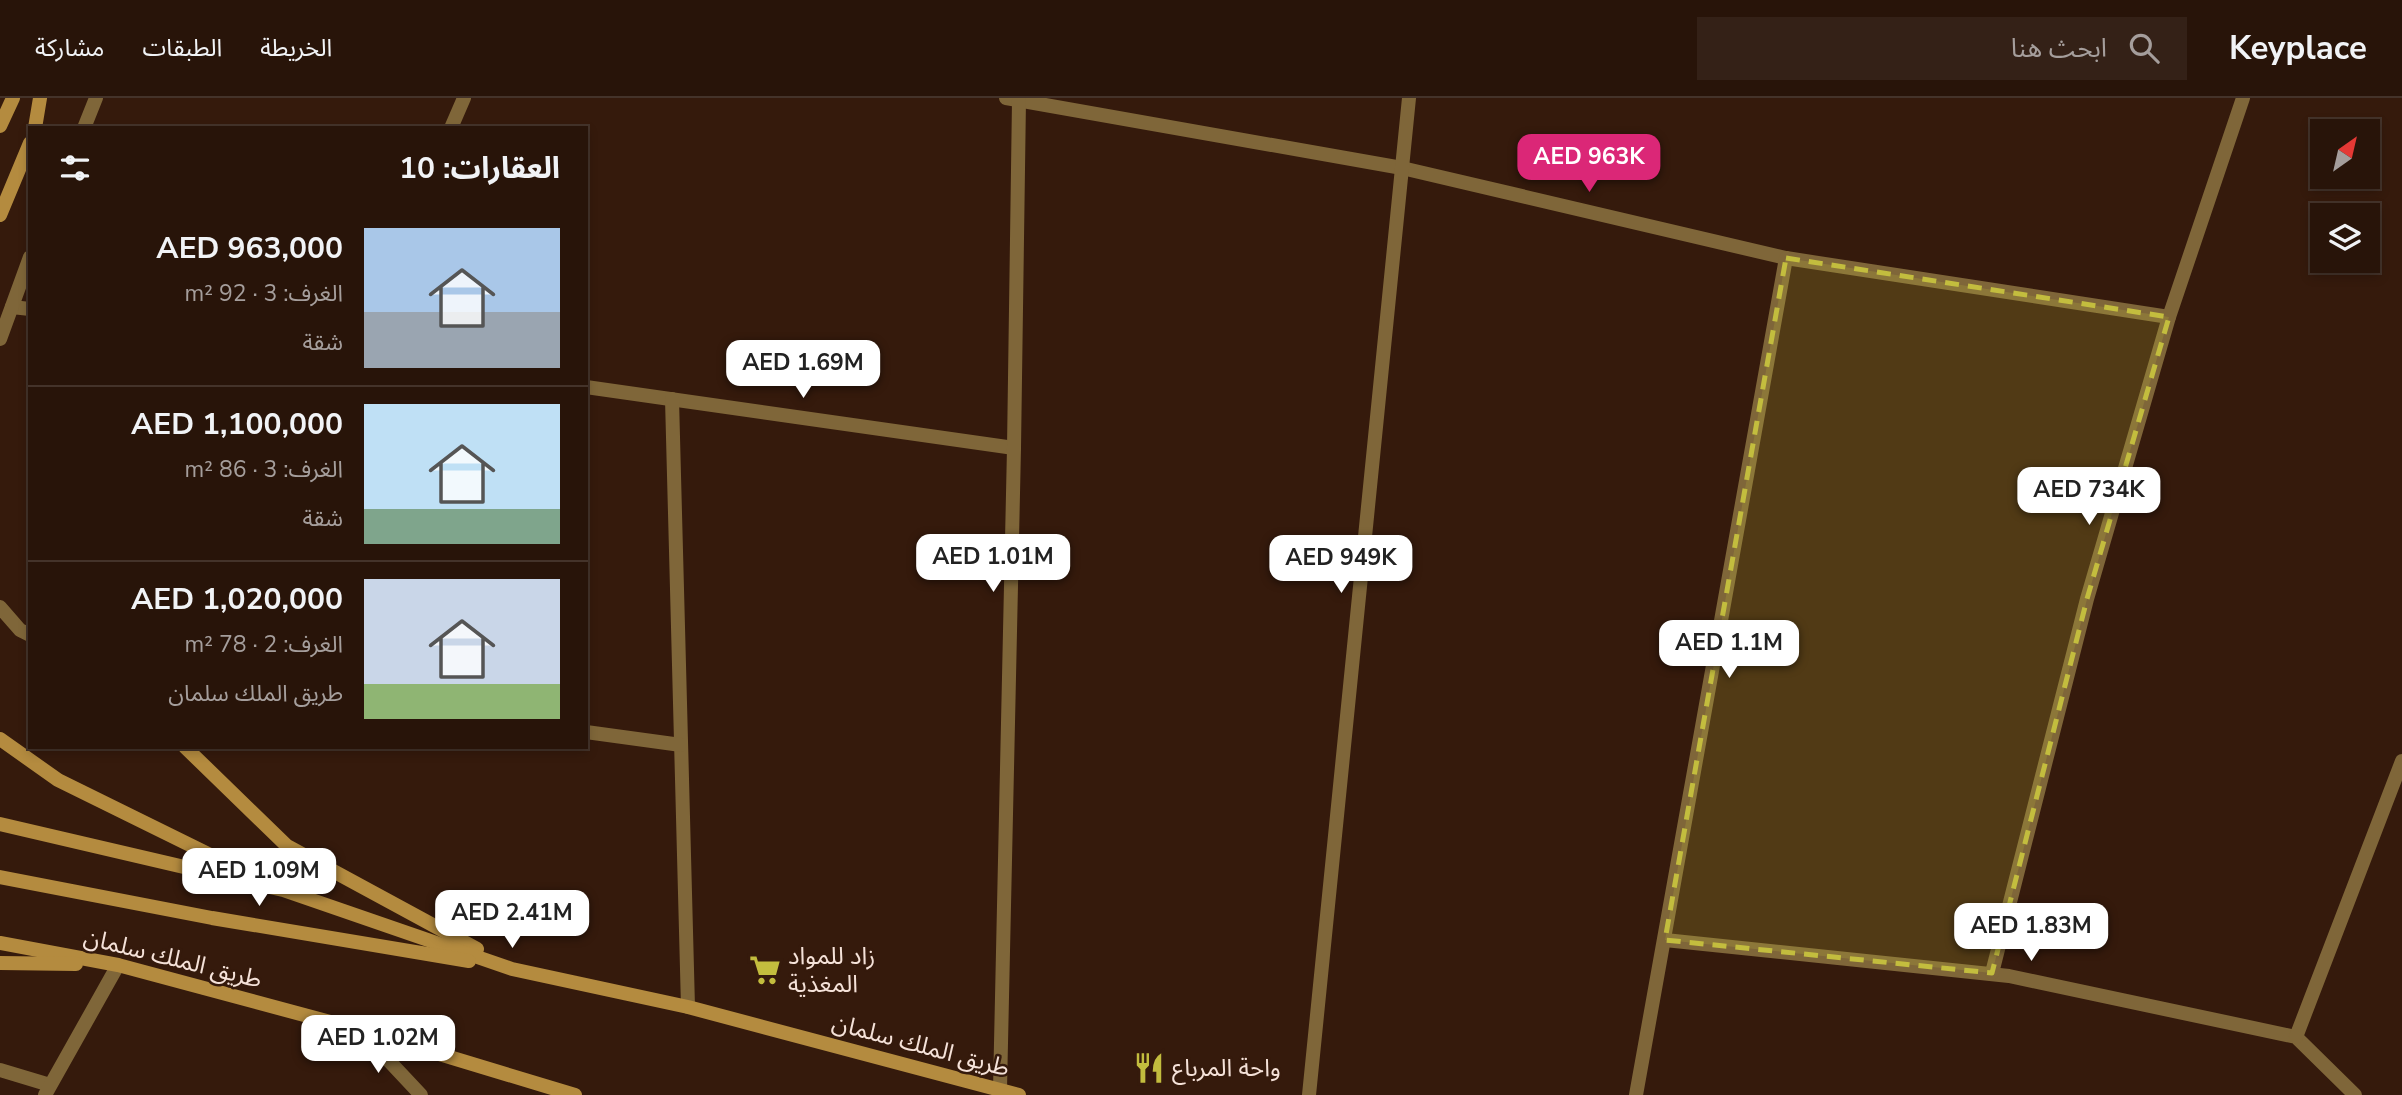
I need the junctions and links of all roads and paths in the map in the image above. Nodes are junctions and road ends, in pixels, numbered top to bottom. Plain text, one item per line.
1 (13, 98) edge
2 (40, 98) edge
3 (96, 98) edge
4 (464, 98) edge
5 (1409, 98) edge
6 (2243, 98) edge
7 (1012, 99) edge
8 (0, 126) edge
9 (35, 126) edge
10 (85, 126) edge
11 (452, 126) edge
12 (28, 149) edge
13 (1402, 168) junction
14 (0, 215) edge
15 (1786, 258) junction
16 (28, 263) edge
17 (12, 307) junction
18 (28, 310) edge
19 (2169, 317) junction
20 (0, 339) edge
21 (588, 387) edge
22 (672, 400) junction
23 (1014, 448) junction
24 (0, 607) edge
25 (28, 634) edge
26 (588, 732) edge
27 (0, 739) edge
28 (681, 745) junction
29 (187, 749) edge
30 (2402, 761) edge
31 (0, 824) edge
32 (0, 877) edge
33 (283, 890) junction
34 (1665, 940) junction
35 (0, 943) edge
36 (0, 962) edge
37 (118, 965) junction
38 (512, 968) junction
39 (1992, 973) junction
40 (688, 1007) junction
41 (360, 1030) junction
42 (2296, 1037) junction
43 (0, 1070) edge
44 (1000, 1089) junction
45 (48, 1090) edge
46 (421, 1095) edge
47 (575, 1095) edge
48 (1019, 1095) edge
49 (1309, 1095) edge
50 (1636, 1095) edge
51 (2355, 1095) edge

1 - 8 main road
2 - 9 main road
3 - 10 street
4 - 11 street
5 - 13 street
6 - 19 street
7 - 13 street
7 - 23 street
12 - 14 main road
13 - 15 street
13 - 49 street
15 - 19 street
15 - 34 street
16 - 17 street
17 - 18 street
17 - 20 street
19 - 39 street
21 - 22 street
22 - 23 street
22 - 28 street
23 - 44 street
24 - 25 street
26 - 28 street
27 - 33 main road
28 - 40 street
29 - 38 main road
30 - 42 street
31 - 33 main road, طريق الملك سلمان
32 - 38 main road
33 - 38 main road, طريق الملك سلمان
34 - 39 street
34 - 50 street
35 - 37 main road, طريق الملك سلمان
36 - 37 main road
37 - 41 main road, طريق الملك سلمان
37 - 45 street
38 - 40 main road, طريق الملك سلمان
39 - 42 street
40 - 44 main road, طريق الملك سلمان
41 - 46 street
41 - 47 main road, طريق الملك سلمان
42 - 51 street
43 - 45 street
44 - 48 main road, طريق الملك سلمان

